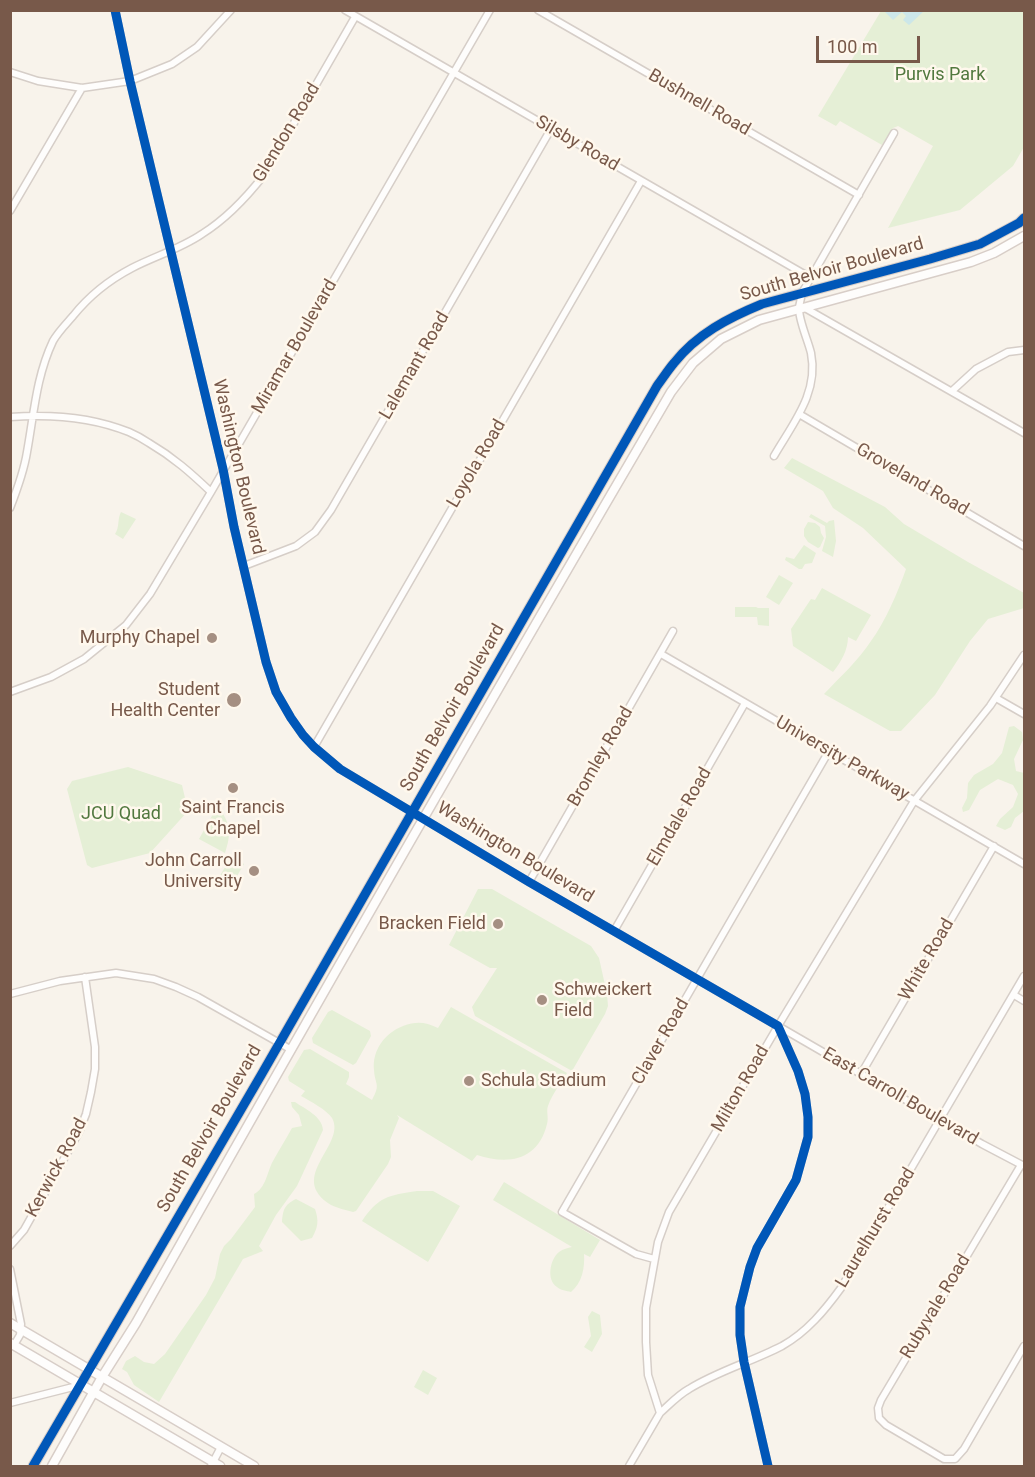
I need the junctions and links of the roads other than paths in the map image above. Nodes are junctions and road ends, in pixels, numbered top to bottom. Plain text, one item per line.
1 (115, 10) edge
2 (231, 10) edge
3 (345, 10) edge
4 (490, 10) edge
5 (538, 10) edge
6 (355, 17) junction
7 (10, 72) edge
8 (454, 74) junction
9 (130, 81) junction
10 (82, 88) junction
11 (550, 129) junction
12 (894, 133) dead end
13 (641, 181) junction
14 (859, 195) junction
15 (10, 211) edge
16 (1024, 218) edge
17 (1024, 236) edge
18 (171, 252) junction
19 (811, 278) junction
20 (802, 293) junction
21 (802, 308) junction
22 (1024, 350) edge
23 (952, 391) junction
24 (799, 414) junction
25 (32, 416) junction
26 (10, 417) edge
27 (1024, 433) edge
28 (774, 456) dead end
29 (223, 469) junction
30 (211, 492) junction
31 (10, 508) edge
32 (576, 528) junction
33 (587, 535) junction
34 (1024, 546) edge
35 (244, 566) junction
36 (673, 631) dead end
37 (661, 654) junction
38 (1024, 655) edge
39 (10, 692) edge
40 (996, 698) junction
41 (745, 703) junction
42 (1024, 714) edge
43 (314, 747) junction
44 (829, 751) junction
45 (914, 801) junction
46 (413, 812) junction
47 (424, 818) junction
48 (994, 846) junction
49 (1024, 864) edge
50 (529, 882) junction
51 (614, 931) junction
52 (1024, 976) edge
53 (85, 977) junction
54 (698, 980) junction
55 (10, 994) edge
56 (1014, 995) junction
57 (1024, 1001) edge
58 (778, 1026) junction
59 (279, 1043) junction
60 (291, 1049) junction
61 (861, 1074) junction
62 (940, 1120) junction
63 (1023, 1165) edge
64 (10, 1246) edge
65 (654, 1259) junction
66 (10, 1269) edge
67 (10, 1323) edge
68 (21, 1329) junction
69 (12, 1344) edge
70 (1024, 1346) edge
71 (744, 1362) junction
72 (90, 1370) junction
73 (102, 1377) junction
74 (81, 1384) junction
75 (94, 1392) junction
76 (10, 1403) edge
77 (660, 1413) junction
78 (221, 1447) junction
79 (216, 1464) edge
80 (33, 1467) edge
81 (52, 1467) edge
82 (254, 1467) edge
83 (629, 1467) edge
84 (768, 1467) edge

1 - 9 street, Washington Boulevard
2 - 9 street
3 - 6 street, Silsby Road
4 - 8 street, Miramar Boulevard
5 - 14 street, Bushnell Road
6 - 8 street, Silsby Road
6 - 18 street, Glendon Road
7 - 10 street
8 - 11 street, Silsby Road
8 - 29 street, Miramar Boulevard
9 - 10 street
9 - 18 street, Washington Boulevard
10 - 15 street
11 - 13 street, Silsby Road
11 - 35 street, Lalemant Road
12 - 14 street
13 - 19 street, Silsby Road
13 - 43 street, Loyola Road
14 - 19 street
16 - 20 street, South Belvoir Boulevard
17 - 21 street, South Belvoir Boulevard
18 - 25 street, Glendon Road
18 - 29 street, Washington Boulevard
19 - 20 street
20 - 21 street
20 - 32 street, South Belvoir Boulevard
21 - 23 street
21 - 24 street
21 - 33 street, South Belvoir Boulevard
22 - 23 street
23 - 27 street
24 - 28 street
24 - 34 street, Groveland Road
25 - 26 street
25 - 30 street
25 - 31 street, Glendon Road
29 - 30 street, Miramar Boulevard
29 - 35 street, Washington Boulevard
30 - 39 street, Miramar Boulevard
32 - 33 street
32 - 46 street, South Belvoir Boulevard
33 - 47 street, South Belvoir Boulevard
35 - 43 street, Washington Boulevard
36 - 37 street, Bromley Road
37 - 41 street, University Parkway
37 - 50 street, Bromley Road
38 - 40 street, Milton Road
40 - 42 street
40 - 45 street, Milton Road
41 - 44 street, University Parkway
41 - 51 street, Elmdale Road
43 - 46 street, Washington Boulevard
44 - 45 street, University Parkway
44 - 54 street, Claver Road
45 - 48 street, University Parkway
45 - 58 street, Milton Road
46 - 47 street, Washington Boulevard
46 - 59 street, South Belvoir Boulevard
47 - 50 street, Washington Boulevard
47 - 60 street, South Belvoir Boulevard
48 - 49 street, University Parkway
48 - 61 street, White Road
50 - 51 street, Washington Boulevard
51 - 54 street, Washington Boulevard
52 - 56 street, Laurelhurst Road
53 - 55 street
53 - 59 street
53 - 64 street, Kerwick Road
54 - 58 street, Washington Boulevard
54 - 65 street, Claver Road
56 - 57 street
56 - 62 street, Laurelhurst Road
58 - 61 street, East Carroll Boulevard
58 - 65 street, Milton Road
58 - 71 street
59 - 60 street
59 - 72 street, South Belvoir Boulevard
60 - 73 street, South Belvoir Boulevard
61 - 62 street, East Carroll Boulevard
62 - 63 street, East Carroll Boulevard
62 - 71 street, Laurelhurst Road
63 - 70 street, Rubyvale Road
65 - 77 street, Milton Road
66 - 68 street
67 - 68 street
68 - 69 street
68 - 72 street
69 - 74 street
71 - 77 street, Laurelhurst Road
71 - 84 street
72 - 73 street
72 - 74 street, South Belvoir Boulevard
73 - 75 street, South Belvoir Boulevard
73 - 78 street
74 - 75 street
74 - 76 street
74 - 80 street, South Belvoir Boulevard
75 - 79 street
75 - 81 street, South Belvoir Boulevard
77 - 83 street
78 - 79 street
78 - 82 street

